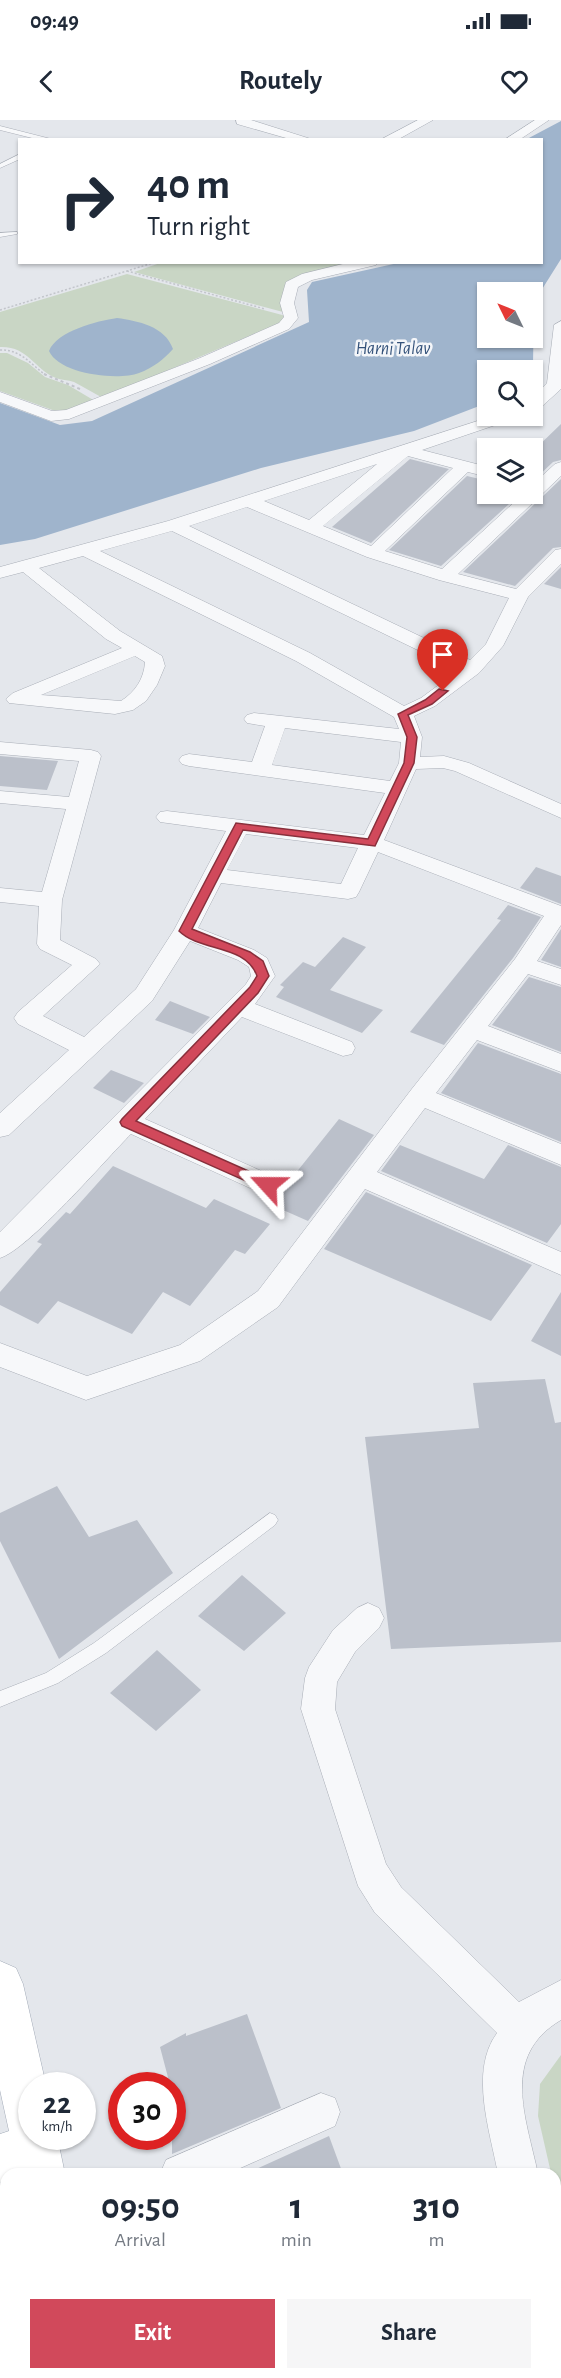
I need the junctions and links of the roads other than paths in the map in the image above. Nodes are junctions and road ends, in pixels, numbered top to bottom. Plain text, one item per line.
1 (427, 120) edge
2 (543, 120) edge
3 (239, 122) edge
4 (0, 128) edge
5 (41, 138) edge
6 (300, 138) edge
7 (390, 138) edge
8 (513, 138) edge
9 (0, 156) edge
10 (17, 158) edge
11 (0, 166) edge
12 (15, 233) dead end
13 (0, 235) edge
14 (362, 264) edge
15 (561, 325) edge
16 (558, 384) edge
17 (0, 397) edge
18 (543, 397) edge
19 (477, 426) edge
20 (405, 450) junction
21 (465, 466) junction
22 (561, 466) edge
23 (477, 469) edge
24 (248, 501) junction
25 (174, 525) junction
26 (311, 528) junction
27 (87, 551) junction
28 (373, 553) junction
29 (561, 554) edge
30 (27, 567) junction
31 (0, 573) edge
32 (445, 576) junction
33 (520, 595) junction
34 (138, 648) junction
35 (472, 669) junction
36 (8, 702) edge
37 (403, 714) junction
38 (254, 719) dead end
39 (278, 722) junction
40 (412, 737) junction
41 (0, 748) edge
42 (189, 760) dead end
43 (409, 763) junction
44 (260, 770) junction
45 (397, 788) junction
46 (0, 797) edge
47 (77, 804) junction
48 (561, 812) edge
49 (167, 817) dead end
50 (239, 826) junction
51 (372, 843) junction
52 (214, 875) junction
53 (0, 895) edge
54 (51, 900) junction
55 (185, 931) junction
56 (523, 964) junction
57 (561, 977) edge
58 (238, 1006) junction
59 (473, 1029) junction
60 (343, 1048) dead end
61 (87, 1049) junction
62 (561, 1063) edge
63 (420, 1095) junction
64 (127, 1122) junction
65 (0, 1128) edge
66 (561, 1155) edge
67 (360, 1176) junction
68 (268, 1185) dead end
69 (0, 1248) edge
70 (561, 1264) edge
71 (0, 1355) edge
72 (270, 1520) dead end
73 (368, 1618) dead end
74 (0, 1699) edge
75 (0, 1984) edge
76 (561, 2000) edge
77 (522, 2031) junction
78 (18, 2090) edge
79 (321, 2112) dead end
80 (194, 2168) edge
81 (517, 2168) edge

1 - 7 street
2 - 8 street
3 - 6 street
4 - 5 lane
9 - 10 lane
10 - 11 lane
12 - 13 lane
14 - 17 street
15 - 16 street
16 - 18 street
19 - 20 street
20 - 21 street
20 - 24 street
20 - 26 street
21 - 23 street
21 - 28 street
22 - 32 street
24 - 25 street
24 - 26 street
25 - 27 street
25 - 35 street
26 - 28 street
27 - 30 street
27 - 37 street
28 - 32 street
29 - 33 street
30 - 31 street
30 - 34 street
32 - 33 street
33 - 35 street
34 - 36 street
34 - 36 street
35 - 37 street
37 - 40 street
38 - 39 street
39 - 40 street
39 - 44 street
40 - 43 street
41 - 47 street
42 - 44 street
43 - 45 street
43 - 48 street
44 - 45 street
45 - 51 street
46 - 47 street
47 - 54 street
49 - 50 street
50 - 51 street
50 - 52 street
51 - 52 street
51 - 56 street
52 - 55 street
53 - 54 street
54 - 61 street
55 - 58 street
55 - 61 street
56 - 57 street
56 - 59 street
58 - 60 street
58 - 64 street
59 - 62 street
59 - 63 street
61 - 65 street
63 - 66 street
63 - 67 street
64 - 68 street
64 - 69 street
67 - 70 street
67 - 71 street
72 - 74 lane
73 - 77 street
75 - 78 main road
76 - 77 street
77 - 81 street
79 - 80 street

